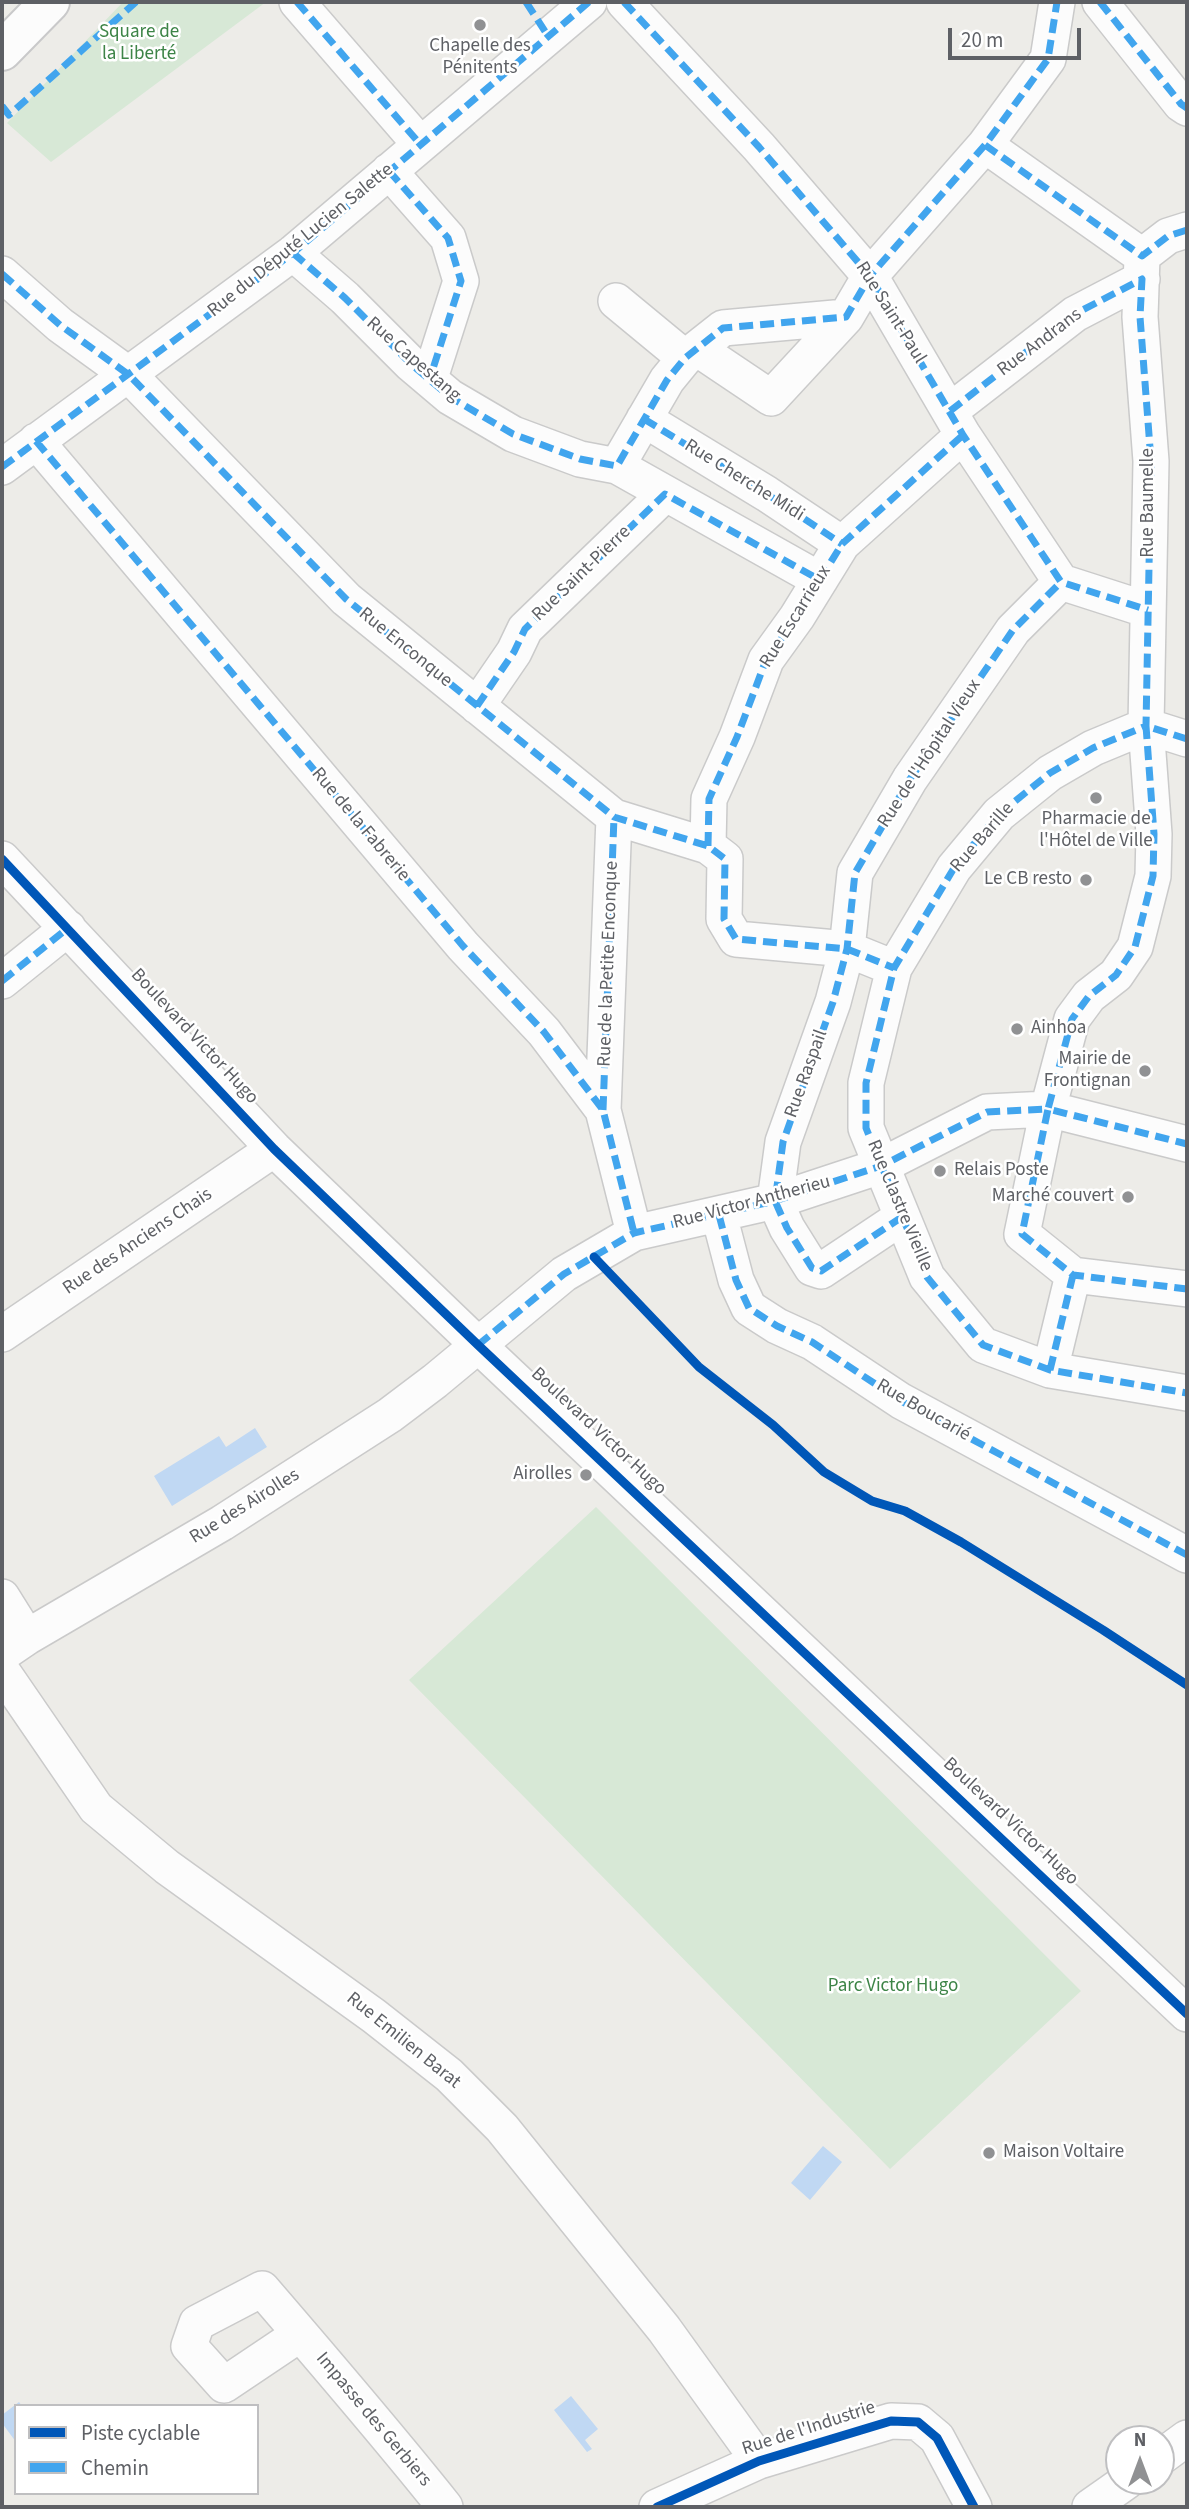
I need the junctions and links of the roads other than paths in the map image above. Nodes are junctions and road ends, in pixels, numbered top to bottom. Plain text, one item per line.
1 (50, 2) edge
2 (297, 2) edge
3 (589, 2) edge
4 (624, 2) edge
5 (1057, 2) edge
6 (1100, 2) edge
7 (2, 51) edge
8 (1187, 108) edge
9 (420, 144) junction
10 (985, 145) junction
11 (389, 171) junction
12 (1187, 230) edge
13 (293, 253) junction
14 (1142, 267) junction
15 (2, 274) edge
16 (870, 276) junction
17 (616, 301) dead end
18 (846, 317) junction
19 (691, 353) junction
20 (129, 374) junction
21 (430, 378) junction
22 (644, 419) junction
23 (956, 423) junction
24 (36, 441) junction
25 (617, 466) junction
26 (2, 467) edge
27 (665, 494) junction
28 (842, 544) junction
29 (820, 580) junction
30 (1061, 582) junction
31 (1148, 610) junction
32 (477, 706) junction
33 (1146, 726) junction
34 (1187, 739) edge
35 (614, 817) junction
36 (717, 852) junction
37 (2, 859) edge
38 (68, 928) junction
39 (848, 949) junction
40 (894, 968) junction
41 (2, 981) edge
42 (1048, 1109) junction
43 (603, 1110) junction
44 (1187, 1144) edge
45 (274, 1149) junction
46 (881, 1166) junction
47 (775, 1201) junction
48 (719, 1215) junction
49 (902, 1217) junction
50 (634, 1233) junction
51 (1073, 1275) junction
52 (1187, 1289) edge
53 (2, 1334) edge
54 (478, 1345) junction
55 (1050, 1370) junction
56 (1187, 1393) edge
57 (1187, 1555) edge
58 (2, 1597) edge
59 (14, 1646) edge
60 (2, 1671) edge
61 (1187, 2014) edge
62 (300, 2334) dead end
63 (759, 2461) junction
64 (1107, 2495) edge
65 (445, 2507) edge
66 (657, 2507) edge
67 (974, 2507) edge
68 (1090, 2507) edge

1 - 7 main road
2 - 9 street
3 - 9 street, Rue du Député Lucien Salette
4 - 16 street, Rue Saint-Paul
5 - 10 street
6 - 8 street
9 - 11 street, Rue du Député Lucien Salette
10 - 14 street
10 - 16 street
11 - 13 street, Rue du Député Lucien Salette
11 - 21 street
12 - 14 street, Rue Andrans
13 - 20 street, Rue du Député Lucien Salette
13 - 21 street, Rue Capestang
14 - 23 street, Rue Andrans
14 - 31 street, Rue Baumelle
15 - 20 street, Rue Enconque
16 - 18 street
16 - 23 street, Rue Saint-Paul
17 - 19 street
18 - 19 street
18 - 19 street
19 - 22 street
20 - 24 street, Rue du Député Lucien Salette
20 - 32 street, Rue Enconque
21 - 25 street, Rue Capestang
22 - 25 street
22 - 28 street, Rue Cherche Midi
23 - 28 street, Rue Escarrieux
23 - 30 street, Rue Saint-Paul
24 - 26 street, Rue du Député Lucien Salette
24 - 43 street, Rue de la Fabrerie
25 - 27 street
27 - 29 street
27 - 32 street, Rue Saint-Pierre
28 - 29 street, Rue Escarrieux
29 - 36 street, Rue Escarrieux
30 - 31 street
30 - 39 street, Rue de l'Hôpital Vieux
31 - 33 street, Rue Baumelle
32 - 35 street, Rue Enconque
33 - 34 street
33 - 40 street, Rue Barille
33 - 42 street, Rue Baumelle
35 - 36 street, Rue Enconque
35 - 43 street, Rue de la Petite Enconque
36 - 39 street, Rue Escarrieux
37 - 38 street, Boulevard Victor Hugo
38 - 41 street
38 - 45 street, Boulevard Victor Hugo
39 - 40 street
39 - 47 street, Rue Raspail
40 - 46 street, Rue Clastre Vieille
42 - 44 street, Rue Victor Antherieu
42 - 46 street, Rue Victor Antherieu
42 - 51 street, Rue Baumelle
43 - 50 street, Rue de la Fabrerie
45 - 53 street, Rue des Anciens Chais
45 - 54 street, Boulevard Victor Hugo
46 - 47 street, Rue Victor Antherieu
46 - 49 street, Rue Clastre Vieille
47 - 48 street, Rue Victor Antherieu
47 - 49 street
48 - 50 street, Rue Victor Antherieu
48 - 57 street, Rue Boucarié
49 - 55 street, Rue Clastre Vieille
50 - 54 street, Rue Victor Antherieu
51 - 52 street
51 - 55 street
54 - 59 street, Rue des Airolles
54 - 61 street, Boulevard Victor Hugo
55 - 56 street, Rue Clastre Vieille
58 - 59 street
60 - 63 street, Rue Emilien Barat
62 - 65 street, Impasse des Gerbiers
63 - 66 street, Rue de l'Industrie
63 - 67 street, Rue de l'Industrie
64 - 68 street

